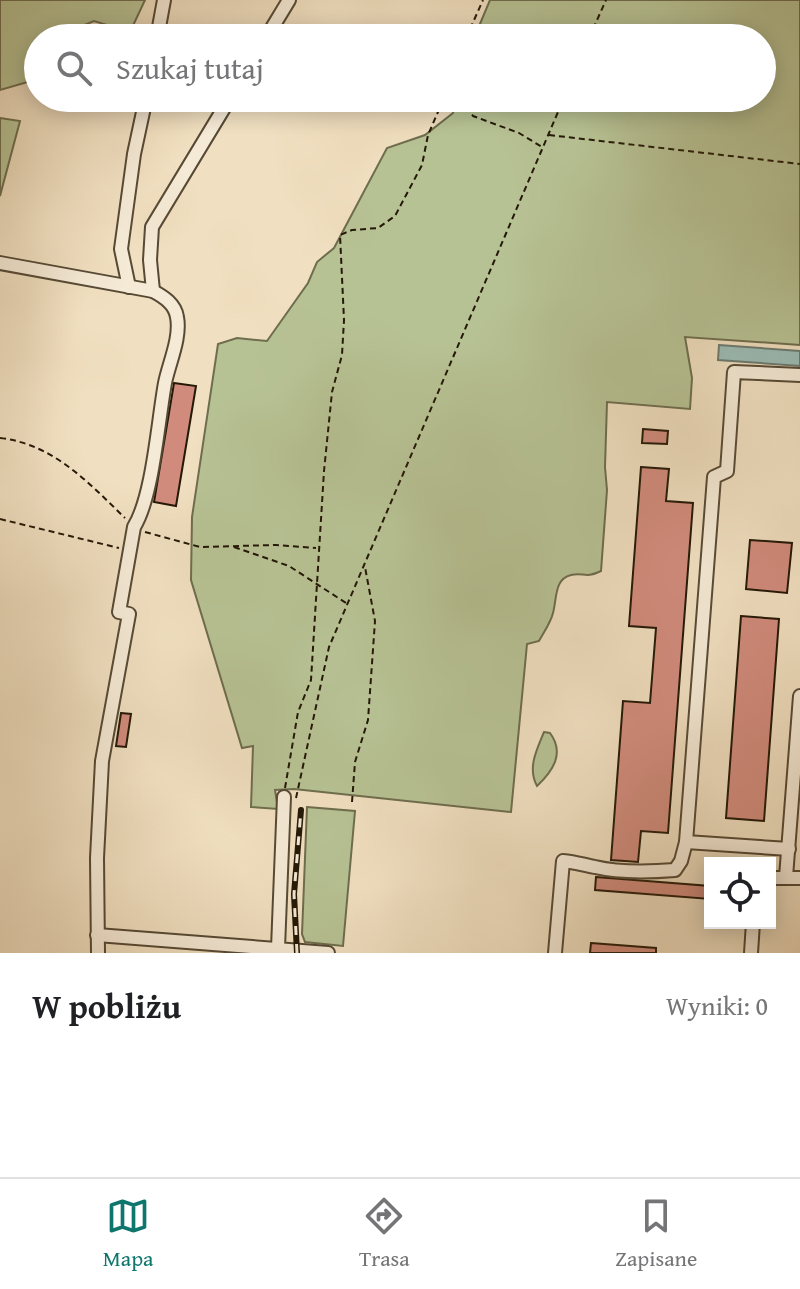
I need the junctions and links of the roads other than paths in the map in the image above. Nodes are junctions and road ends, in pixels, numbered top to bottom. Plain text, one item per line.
1 (164, 0) edge
2 (289, 0) edge
3 (160, 24) edge
4 (274, 24) edge
5 (143, 112) edge
6 (222, 112) edge
7 (0, 263) edge
8 (129, 287) junction
9 (153, 291) junction
10 (800, 375) edge
11 (800, 700) edge
12 (290, 797) road end
13 (686, 842) junction
14 (789, 849) junction
15 (793, 878) edge
16 (753, 929) edge
17 (97, 935) junction
18 (278, 948) junction
19 (98, 953) edge
20 (328, 953) edge
21 (555, 953) edge
22 (751, 953) edge

1 - 3 lane
2 - 4 lane
5 - 8 lane
6 - 9 lane
7 - 8 lane
8 - 9 lane
9 - 17 lane
10 - 13 lane
11 - 14 lane
12 - 18 lane
13 - 14 lane
13 - 21 lane
14 - 15 lane
16 - 22 lane
17 - 18 lane
17 - 19 lane
18 - 20 lane

